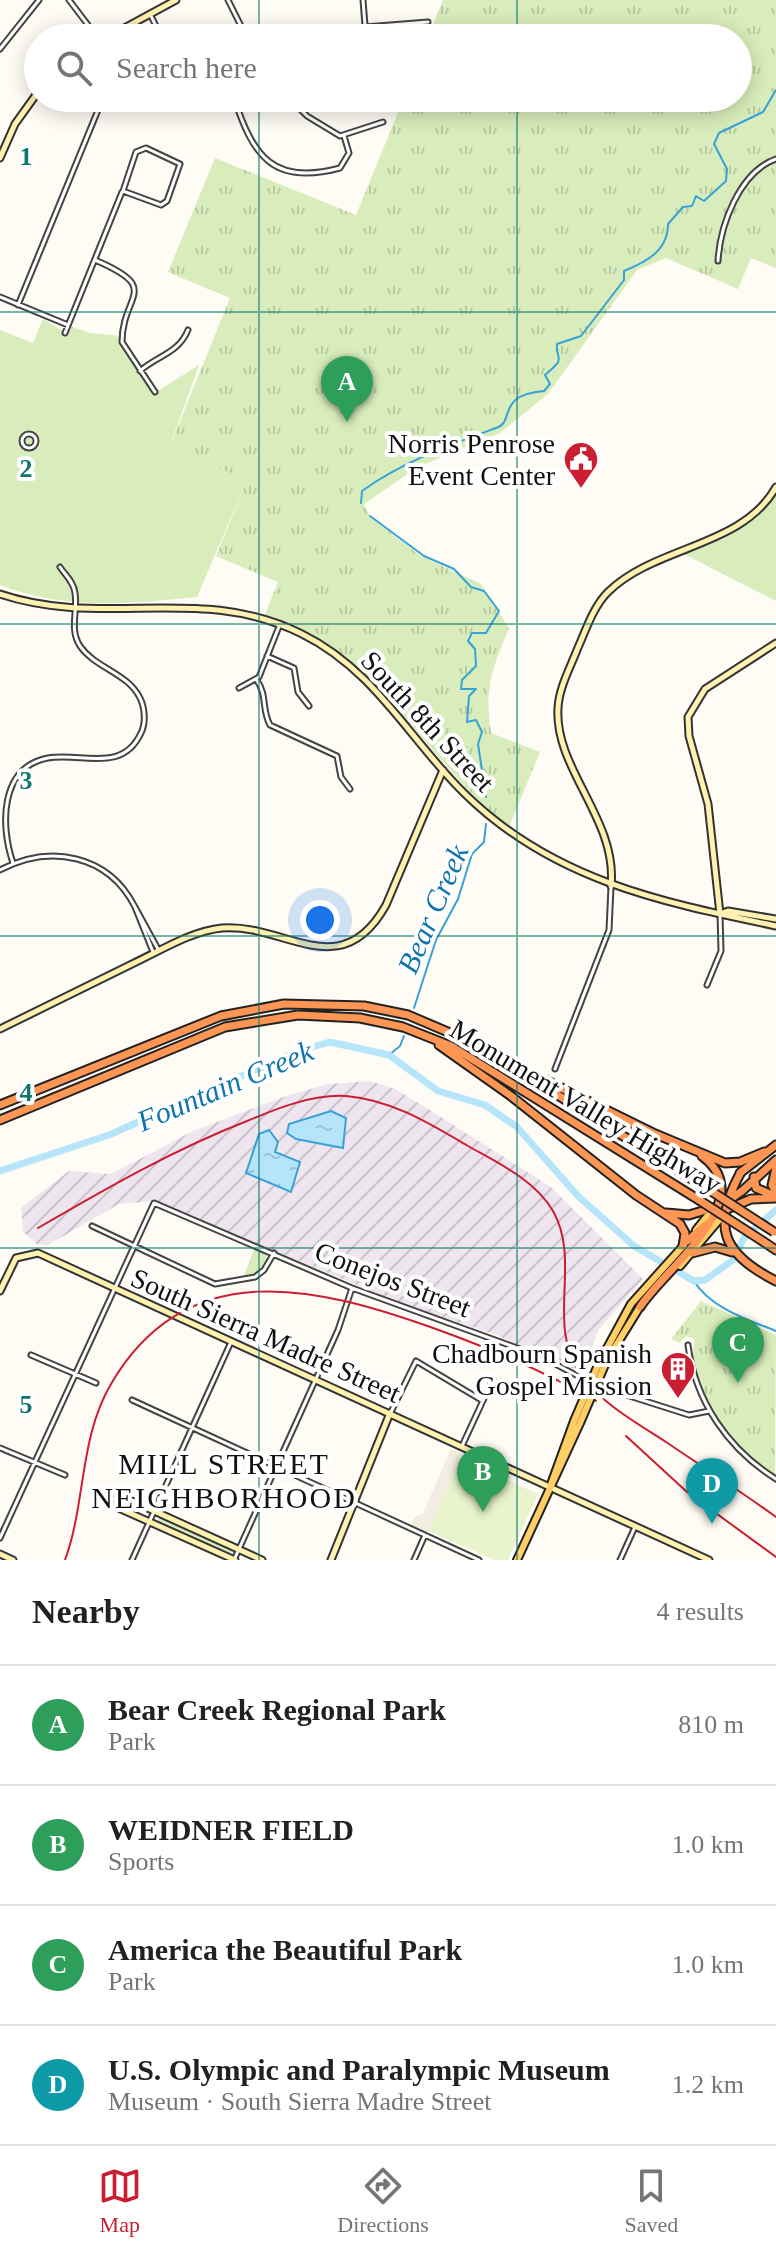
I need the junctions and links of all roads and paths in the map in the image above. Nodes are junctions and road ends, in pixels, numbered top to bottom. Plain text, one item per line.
1 (39, 0) edge
2 (69, 0) edge
3 (176, 0) edge
4 (228, 0) edge
5 (363, 0) edge
6 (151, 16) junction
7 (428, 22) dead end
8 (87, 24) edge
9 (135, 24) edge
10 (155, 24) edge
11 (240, 24) edge
12 (365, 24) edge
13 (403, 24) edge
14 (0, 49) edge
15 (24, 111) edge
16 (97, 112) edge
17 (239, 112) edge
18 (304, 112) edge
19 (383, 122) dead end
20 (344, 136) junction
21 (0, 158) edge
22 (776, 159) edge
23 (123, 191) junction
24 (95, 260) junction
25 (718, 261) dead end
26 (0, 297) edge
27 (18, 305) junction
28 (68, 325) junction
29 (188, 330) dead end
30 (65, 333) dead end
31 (140, 371) junction
32 (155, 392) dead end
33 (776, 487) edge
34 (60, 567) dead end
35 (0, 594) edge
36 (75, 610) junction
37 (280, 624) junction
38 (776, 643) edge
39 (267, 656) junction
40 (256, 679) junction
41 (239, 688) dead end
42 (309, 706) dead end
43 (443, 770) junction
44 (350, 789) dead end
45 (13, 863) junction
46 (0, 870) edge
47 (611, 886) junction
48 (720, 914) junction
49 (776, 919) edge
50 (776, 926) edge
51 (156, 952) junction
52 (707, 985) dead end
53 (0, 1029) edge
54 (428, 1036) junction
55 (513, 1065) junction
56 (555, 1069) dead end
57 (0, 1105) edge
58 (0, 1120) edge
59 (776, 1145) edge
60 (694, 1151) junction
61 (764, 1152) junction
62 (776, 1160) edge
63 (776, 1168) edge
64 (754, 1177) junction
65 (775, 1196) edge
66 (722, 1207) junction
67 (664, 1212) junction
68 (92, 1226) dead end
69 (775, 1232) edge
70 (134, 1245) junction
71 (726, 1246) junction
72 (688, 1248) junction
73 (776, 1250) edge
74 (274, 1253) junction
75 (776, 1281) edge
76 (113, 1288) junction
77 (352, 1288) junction
78 (0, 1291) edge
79 (640, 1307) joint
80 (231, 1342) junction
81 (688, 1345) dead end
82 (31, 1355) dead end
83 (75, 1374) junction
84 (493, 1379) dead end
85 (316, 1381) junction
86 (96, 1383) dead end
87 (132, 1400) dead end
88 (483, 1401) junction
89 (709, 1411) junction
90 (390, 1413) junction
91 (577, 1422) junction
92 (192, 1427) junction
93 (462, 1446) junction
94 (0, 1448) edge
95 (34, 1463) junction
96 (277, 1466) junction
97 (65, 1475) dead end
98 (776, 1479) edge
99 (550, 1487) junction
100 (355, 1501) junction
101 (154, 1511) junction
102 (150, 1521) junction
103 (635, 1527) junction
104 (425, 1535) junction
105 (0, 1538) edge
106 (239, 1549) junction
107 (0, 1554) edge
108 (13, 1560) edge
109 (132, 1560) edge
110 (234, 1560) edge
111 (262, 1560) edge
112 (331, 1560) edge
113 (414, 1560) edge
114 (479, 1560) edge
115 (517, 1560) edge
116 (620, 1560) edge
117 (709, 1560) edge

1 - 14 street
2 - 8 street
3 - 6 street
4 - 11 street
5 - 12 street
6 - 9 street
6 - 10 street
7 - 13 street
15 - 21 street
16 - 27 street
17 - 20 street
18 - 20 street
19 - 20 street
22 - 25 street
23 - 23 street
23 - 24 street
24 - 28 street
24 - 31 street
26 - 27 street
27 - 28 street
28 - 30 street
29 - 31 street
31 - 32 street
33 - 47 street
34 - 36 street
35 - 36 street, South 8th Street
36 - 37 street, South 8th Street
36 - 45 street
37 - 39 street
37 - 43 street, South 8th Street
38 - 48 street
39 - 40 street
39 - 42 street
40 - 41 street
40 - 44 street
43 - 47 street, South 8th Street
43 - 51 street
45 - 46 street
45 - 51 street
47 - 48 street, South 8th Street
47 - 56 street
48 - 49 street, South 8th Street
48 - 50 street, South 8th Street
48 - 52 street
51 - 53 street
54 - 58 highway, Monument Valley Highway
54 - 67 highway
54 - 73 highway, Monument Valley Highway, bridge
55 - 57 highway, Monument Valley Highway
55 - 60 highway
55 - 69 highway, Monument Valley Highway, bridge
59 - 61 highway
60 - 61 highway
60 - 66 highway
61 - 66 highway
62 - 64 highway
63 - 65 highway
64 - 65 highway
64 - 66 highway
65 - 66 highway
66 - 67 highway
66 - 71 highway
66 - 72 main road
66 - 72 main road
66 - 72 highway
67 - 72 highway
68 - 70 street
70 - 74 street
70 - 74 street, Conejos Street
70 - 76 street
71 - 72 highway
71 - 75 highway
72 - 79 highway
72 - 91 main road, bridge
74 - 77 street, Conejos Street
76 - 78 street, South Sierra Madre Street
76 - 80 street, South Sierra Madre Street
76 - 83 street
77 - 85 street
77 - 89 street, Conejos Street
79 - 91 main road, bridge
80 - 85 street, South Sierra Madre Street
80 - 92 street
81 - 89 street
82 - 83 street
83 - 86 street
83 - 95 street
84 - 88 street
85 - 90 street, South Sierra Madre Street
85 - 96 street
87 - 92 street
88 - 90 street
88 - 93 street
89 - 98 street
90 - 93 street, South Sierra Madre Street
90 - 100 street
91 - 99 main road
92 - 96 street
92 - 101 street
93 - 99 street, South Sierra Madre Street
94 - 95 street
95 - 97 street
95 - 105 street
96 - 100 street
96 - 106 street
99 - 103 street, South Sierra Madre Street
99 - 115 main road
100 - 104 street
100 - 112 street
101 - 102 street
101 - 102 street
101 - 106 street
102 - 109 street
102 - 110 street
103 - 116 street
103 - 117 street, South Sierra Madre Street
104 - 113 street
104 - 114 street
106 - 110 street
106 - 111 street
107 - 108 street

